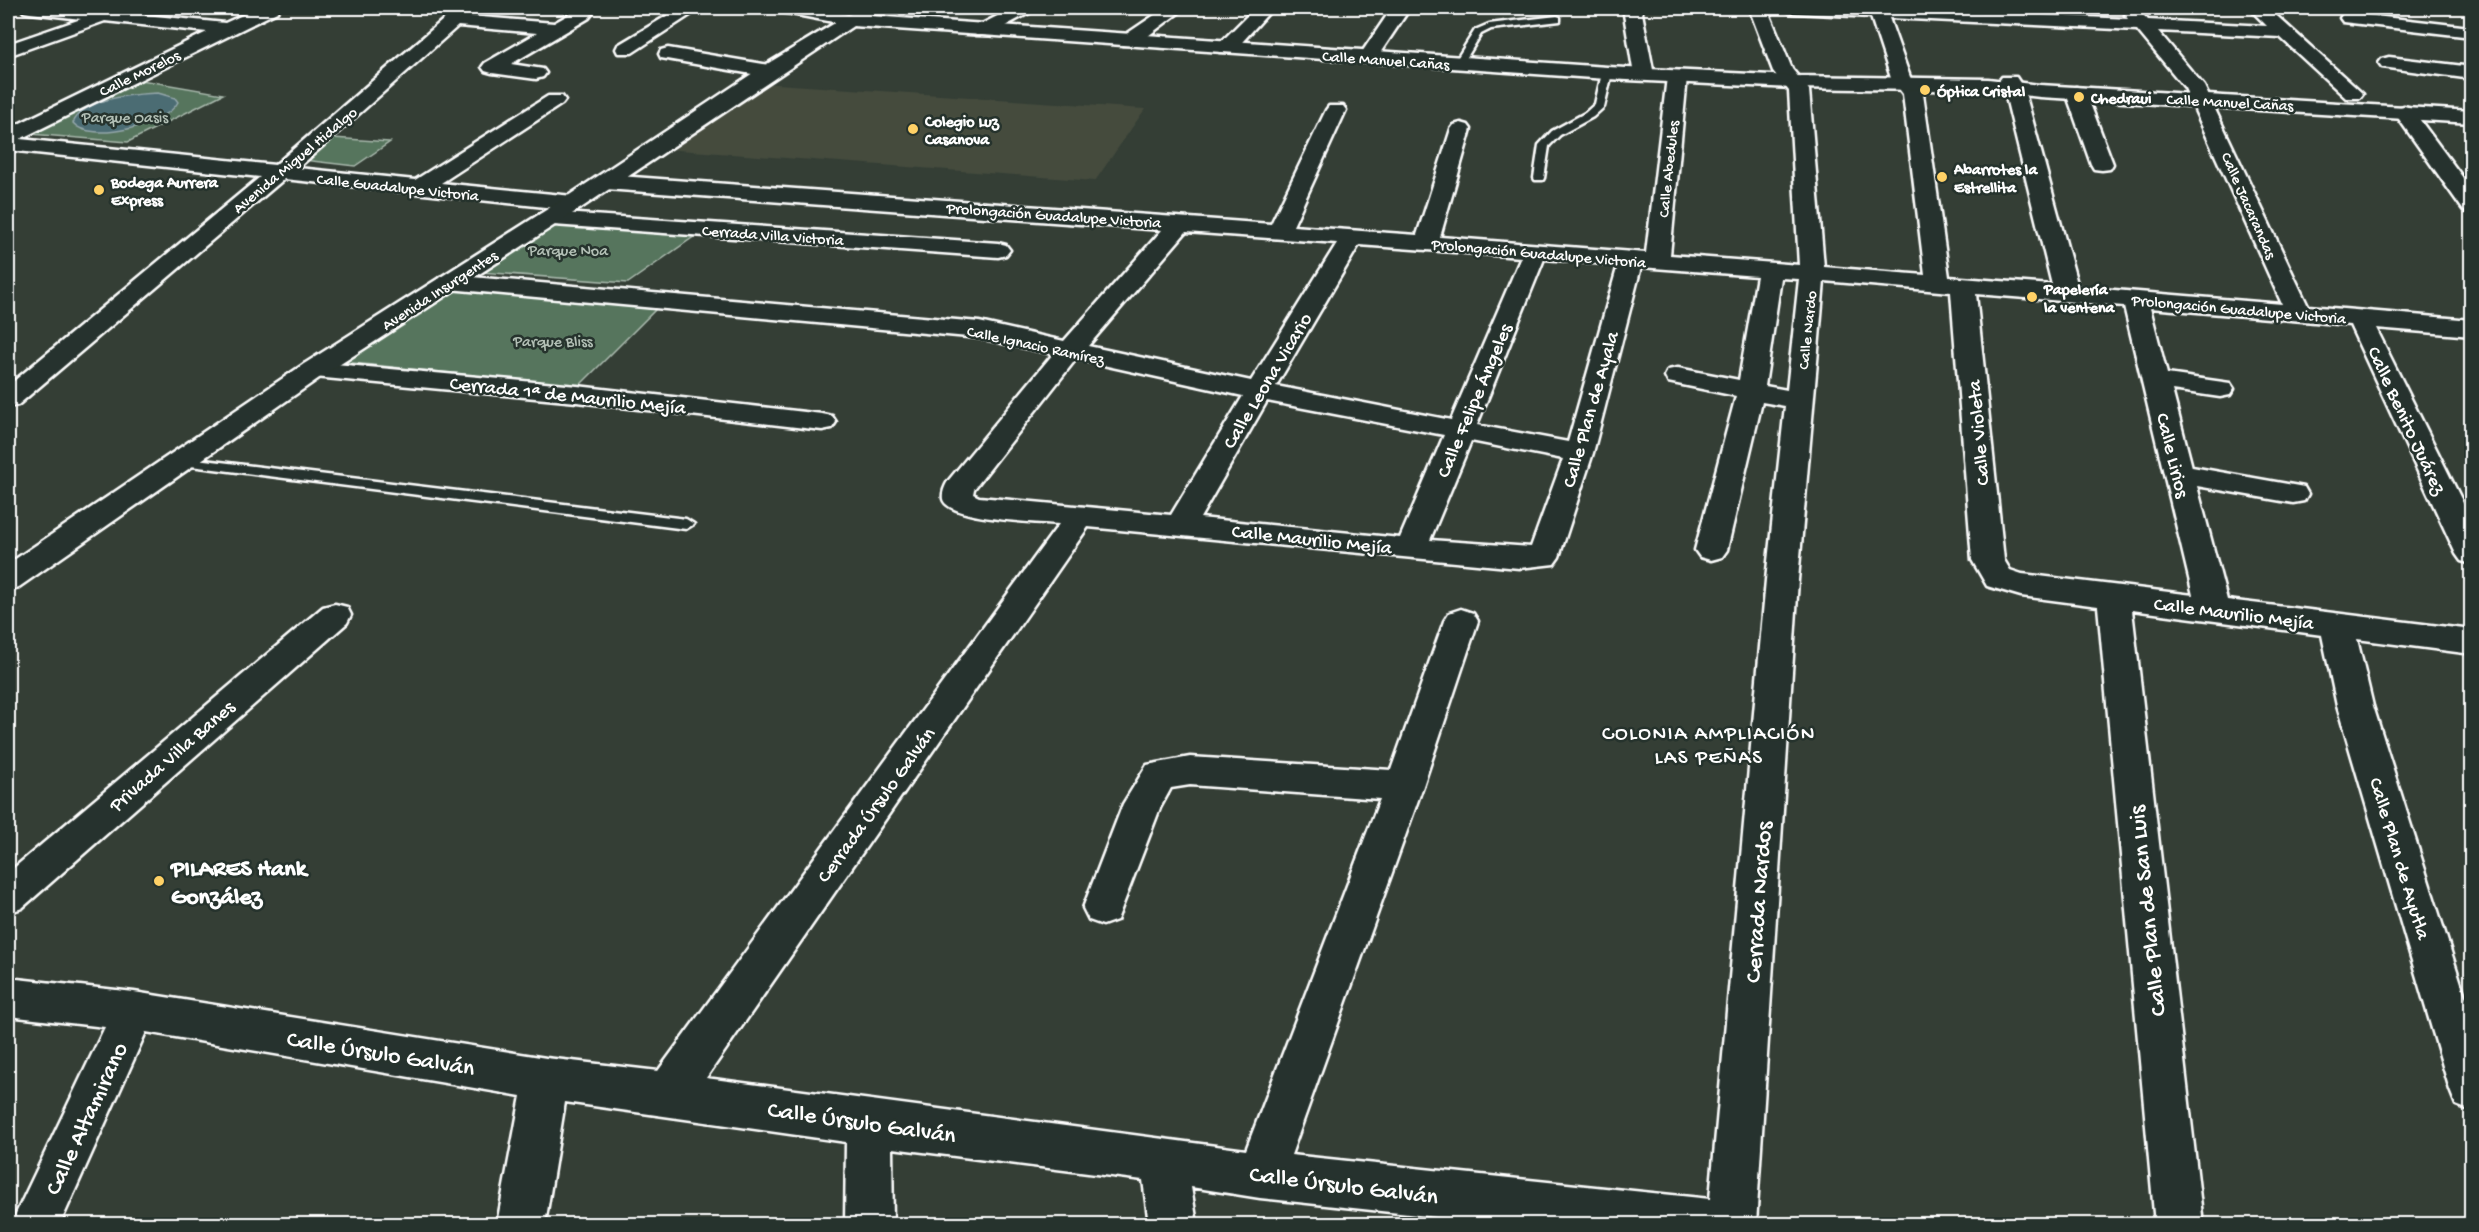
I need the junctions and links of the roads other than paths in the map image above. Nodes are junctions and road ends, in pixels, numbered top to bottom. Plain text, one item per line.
1 (30, 8) edge
2 (270, 8) edge
3 (692, 8) edge
4 (786, 8) edge
5 (875, 8) edge
6 (1025, 8) edge
7 (1176, 8) edge
8 (1264, 8) edge
9 (1401, 8) edge
10 (1632, 8) edge
11 (1758, 8) edge
12 (1795, 8) edge
13 (2126, 8) edge
14 (2258, 8) edge
15 (1878, 9) edge
16 (2457, 13) dead end
17 (460, 14) edge
18 (583, 14) dead end
19 (105, 16) junction
20 (2349, 18) dead end
21 (1557, 19) dead end
22 (849, 20) junction
23 (2143, 26) junction
24 (226, 29) junction
25 (555, 29) junction
26 (982, 31) junction
27 (2284, 32) junction
28 (2471, 33) edge
29 (1129, 41) junction
30 (1226, 48) junction
31 (625, 49) dead end
32 (8, 50) edge
33 (668, 54) dead end
34 (1367, 58) junction
35 (2389, 63) dead end
36 (1458, 64) junction
37 (769, 71) junction
38 (536, 73) dead end
39 (2472, 73) edge
40 (1607, 74) junction
41 (1644, 75) junction
42 (1677, 77) junction
43 (1794, 82) junction
44 (1906, 85) junction
45 (2004, 85) junction
46 (2198, 92) junction
47 (2076, 93) junction
48 (2353, 94) junction
49 (555, 100) dead end
50 (2472, 104) edge
51 (1336, 110) dead end
52 (2404, 112) junction
53 (2472, 117) edge
54 (1461, 129) dead end
55 (8, 137) edge
56 (8, 144) edge
57 (2102, 164) dead end
58 (279, 173) junction
59 (1539, 178) dead end
60 (606, 182) junction
61 (418, 188) junction
62 (573, 203) junction
63 (2472, 206) edge
64 (548, 219) junction
65 (1180, 224) junction
66 (1279, 231) junction
67 (1353, 236) junction
68 (1426, 243) junction
69 (998, 250) dead end
70 (1535, 252) junction
71 (1644, 261) junction
72 (1770, 270) junction
73 (1812, 274) junction
74 (449, 282) junction
75 (1950, 285) junction
76 (2067, 294) junction
77 (2135, 299) junction
78 (2298, 311) junction
79 (2359, 318) junction
80 (2472, 328) edge
81 (1070, 351) junction
82 (8, 364) edge
83 (45, 367) junction
84 (313, 370) junction
85 (1678, 376) dead end
86 (2156, 380) junction
87 (2220, 389) dead end
88 (1751, 390) junction
89 (1258, 391) junction
90 (8, 399) edge
91 (1799, 401) junction
92 (822, 422) dead end
93 (1461, 429) junction
94 (1579, 453) junction
95 (180, 461) junction
96 (2179, 474) junction
97 (2293, 494) dead end
98 (1082, 515) junction
99 (686, 524) dead end
100 (1180, 524) junction
101 (1411, 549) junction
102 (1711, 550) dead end
103 (2472, 554) edge
104 (1543, 557) joint
105 (1998, 578) joint
106 (8, 579) edge
107 (1782, 580) joint
108 (2114, 598) junction
109 (2213, 609) junction
110 (335, 615) dead end
111 (1461, 621) dead end
112 (2337, 625) junction
113 (2472, 642) edge
114 (1404, 786) junction
115 (8, 896) edge
116 (1103, 908) dead end
117 (8, 997) edge
118 (134, 1011) junction
119 (546, 1079) junction
120 (2472, 1090) edge
121 (668, 1094) junction
122 (869, 1123) junction
123 (1163, 1160) junction
124 (1260, 1174) junction
125 (1462, 1211) edge
126 (35, 1224) edge
127 (521, 1224) edge
128 (869, 1224) edge
129 (1173, 1224) edge
130 (1719, 1224) edge
131 (1732, 1224) edge
132 (2179, 1224) edge

1 - 19 street
2 - 24 street, Calle Morelos
3 - 31 street
4 - 22 street, Calle Manuel Cañas
5 - 22 street, Avenida Insurgentes
6 - 26 street
7 - 29 street
8 - 30 street
9 - 34 street
10 - 41 street
11 - 43 street
12 - 15 street
13 - 23 street, Calle Jacarandas
14 - 27 street
15 - 23 street
15 - 44 street, Calle Violeta
16 - 28 street
17 - 25 street
17 - 58 street, Avenida Miguel Hidalgo
18 - 25 street
19 - 24 street
19 - 32 street
20 - 28 street
21 - 36 lane
22 - 26 street, Calle Manuel Cañas
22 - 37 street, Avenida Insurgentes
23 - 27 street
23 - 46 street, Calle Jacarandas
24 - 55 street, Calle Morelos
25 - 38 street
26 - 29 street, Calle Manuel Cañas
27 - 48 street
29 - 30 street, Calle Manuel Cañas
30 - 34 street, Calle Manuel Cañas
33 - 37 street
34 - 36 street, Calle Manuel Cañas
35 - 39 street
36 - 40 street, Calle Manuel Cañas
37 - 60 street, Avenida Insurgentes
40 - 41 street, Calle Manuel Cañas
40 - 59 lane
41 - 42 street, Calle Manuel Cañas
42 - 43 street, Calle Manuel Cañas
42 - 71 street, Calle Abedules
43 - 44 street, Calle Manuel Cañas
43 - 73 street, Calle Nardo
44 - 45 street, Calle Manuel Cañas
44 - 75 street, Calle Violeta
45 - 46 street, Calle Manuel Cañas
45 - 47 street, Calle Manuel Cañas
45 - 76 street
46 - 47 street, Calle Manuel Cañas
46 - 48 street, Calle Manuel Cañas
46 - 52 street, Calle Manuel Cañas
46 - 78 street, Calle Jacarandas
47 - 57 street
48 - 50 street, Calle Manuel Cañas
49 - 61 street
51 - 66 street
52 - 53 street, Calle Manuel Cañas
52 - 63 street
54 - 68 street
56 - 58 street, Calle Guadalupe Victoria
58 - 61 street, Calle Guadalupe Victoria
58 - 83 street, Avenida Miguel Hidalgo
60 - 62 street, Avenida Insurgentes
60 - 65 street, Prolongación Guadalupe Victoria
61 - 62 street, Calle Guadalupe Victoria
62 - 64 street, Avenida Insurgentes
64 - 69 street, Cerrada Villa Victoria
64 - 74 street, Avenida Insurgentes
65 - 66 street, Prolongación Guadalupe Victoria
65 - 81 street
66 - 67 street, Prolongación Guadalupe Victoria
67 - 68 street, Prolongación Guadalupe Victoria
67 - 89 street, Calle Leona Vicario
68 - 70 street, Prolongación Guadalupe Victoria
70 - 71 street, Prolongación Guadalupe Victoria
70 - 93 street, Calle Felipe Ángeles
71 - 72 street, Prolongación Guadalupe Victoria
71 - 94 street, Calle Plan de Ayala
72 - 73 street, Prolongación Guadalupe Victoria
72 - 88 street
73 - 75 street, Prolongación Guadalupe Victoria
73 - 91 street, Calle Nardo
74 - 81 street, Calle Ignacio Ramírez
74 - 84 street, Avenida Insurgentes
75 - 76 street, Prolongación Guadalupe Victoria
75 - 105 street, Calle Violeta
76 - 77 street, Prolongación Guadalupe Victoria
77 - 78 street, Prolongación Guadalupe Victoria
77 - 86 street, Calle Lirios
78 - 79 street, Prolongación Guadalupe Victoria
79 - 80 street, Prolongación Guadalupe Victoria
79 - 103 street, Calle Benito Juárez
81 - 89 street, Calle Ignacio Ramírez
81 - 98 street, Calle Maurilio Mejía
82 - 83 street
83 - 90 street, Avenida Miguel Hidalgo
84 - 92 street, Cerrada 1ª de Maurilio Mejía
84 - 95 street, Avenida Insurgentes
85 - 88 street
86 - 87 street
86 - 96 street, Calle Lirios
88 - 91 street
88 - 102 street
89 - 93 street, Calle Ignacio Ramírez
89 - 100 street, Calle Leona Vicario
91 - 107 street, Calle Nardo
93 - 94 street, Calle Ignacio Ramírez
93 - 101 street, Calle Felipe Ángeles
94 - 104 street, Calle Plan de Ayala
95 - 99 lane
95 - 106 street, Avenida Insurgentes
96 - 97 street
96 - 109 street, Calle Lirios
98 - 100 street, Calle Maurilio Mejía
98 - 121 street, Cerrada Úrsulo Galván
100 - 101 street, Calle Maurilio Mejía
101 - 104 street, Calle Maurilio Mejía
105 - 108 street, Calle Maurilio Mejía
107 - 131 street, Cerrada Nardos
108 - 109 street, Calle Maurilio Mejía
108 - 132 street, Calle Plan de San Luis
109 - 112 street, Calle Maurilio Mejía
110 - 115 street, Privada Villa Banes
111 - 114 street
112 - 113 street, Calle Maurilio Mejía
112 - 120 street, Calle Plan de Ayutla
114 - 116 street
114 - 124 street
117 - 118 street, Calle Úrsulo Galván
118 - 119 street, Calle Úrsulo Galván
118 - 126 street, Calle Altamirano
119 - 121 street, Calle Úrsulo Galván
119 - 127 street
121 - 122 street, Calle Úrsulo Galván
122 - 123 street, Calle Úrsulo Galván
122 - 128 street
123 - 124 street, Calle Úrsulo Galván
123 - 129 street
124 - 125 street, Calle Úrsulo Galván
125 - 130 street, Calle Úrsulo Galván

